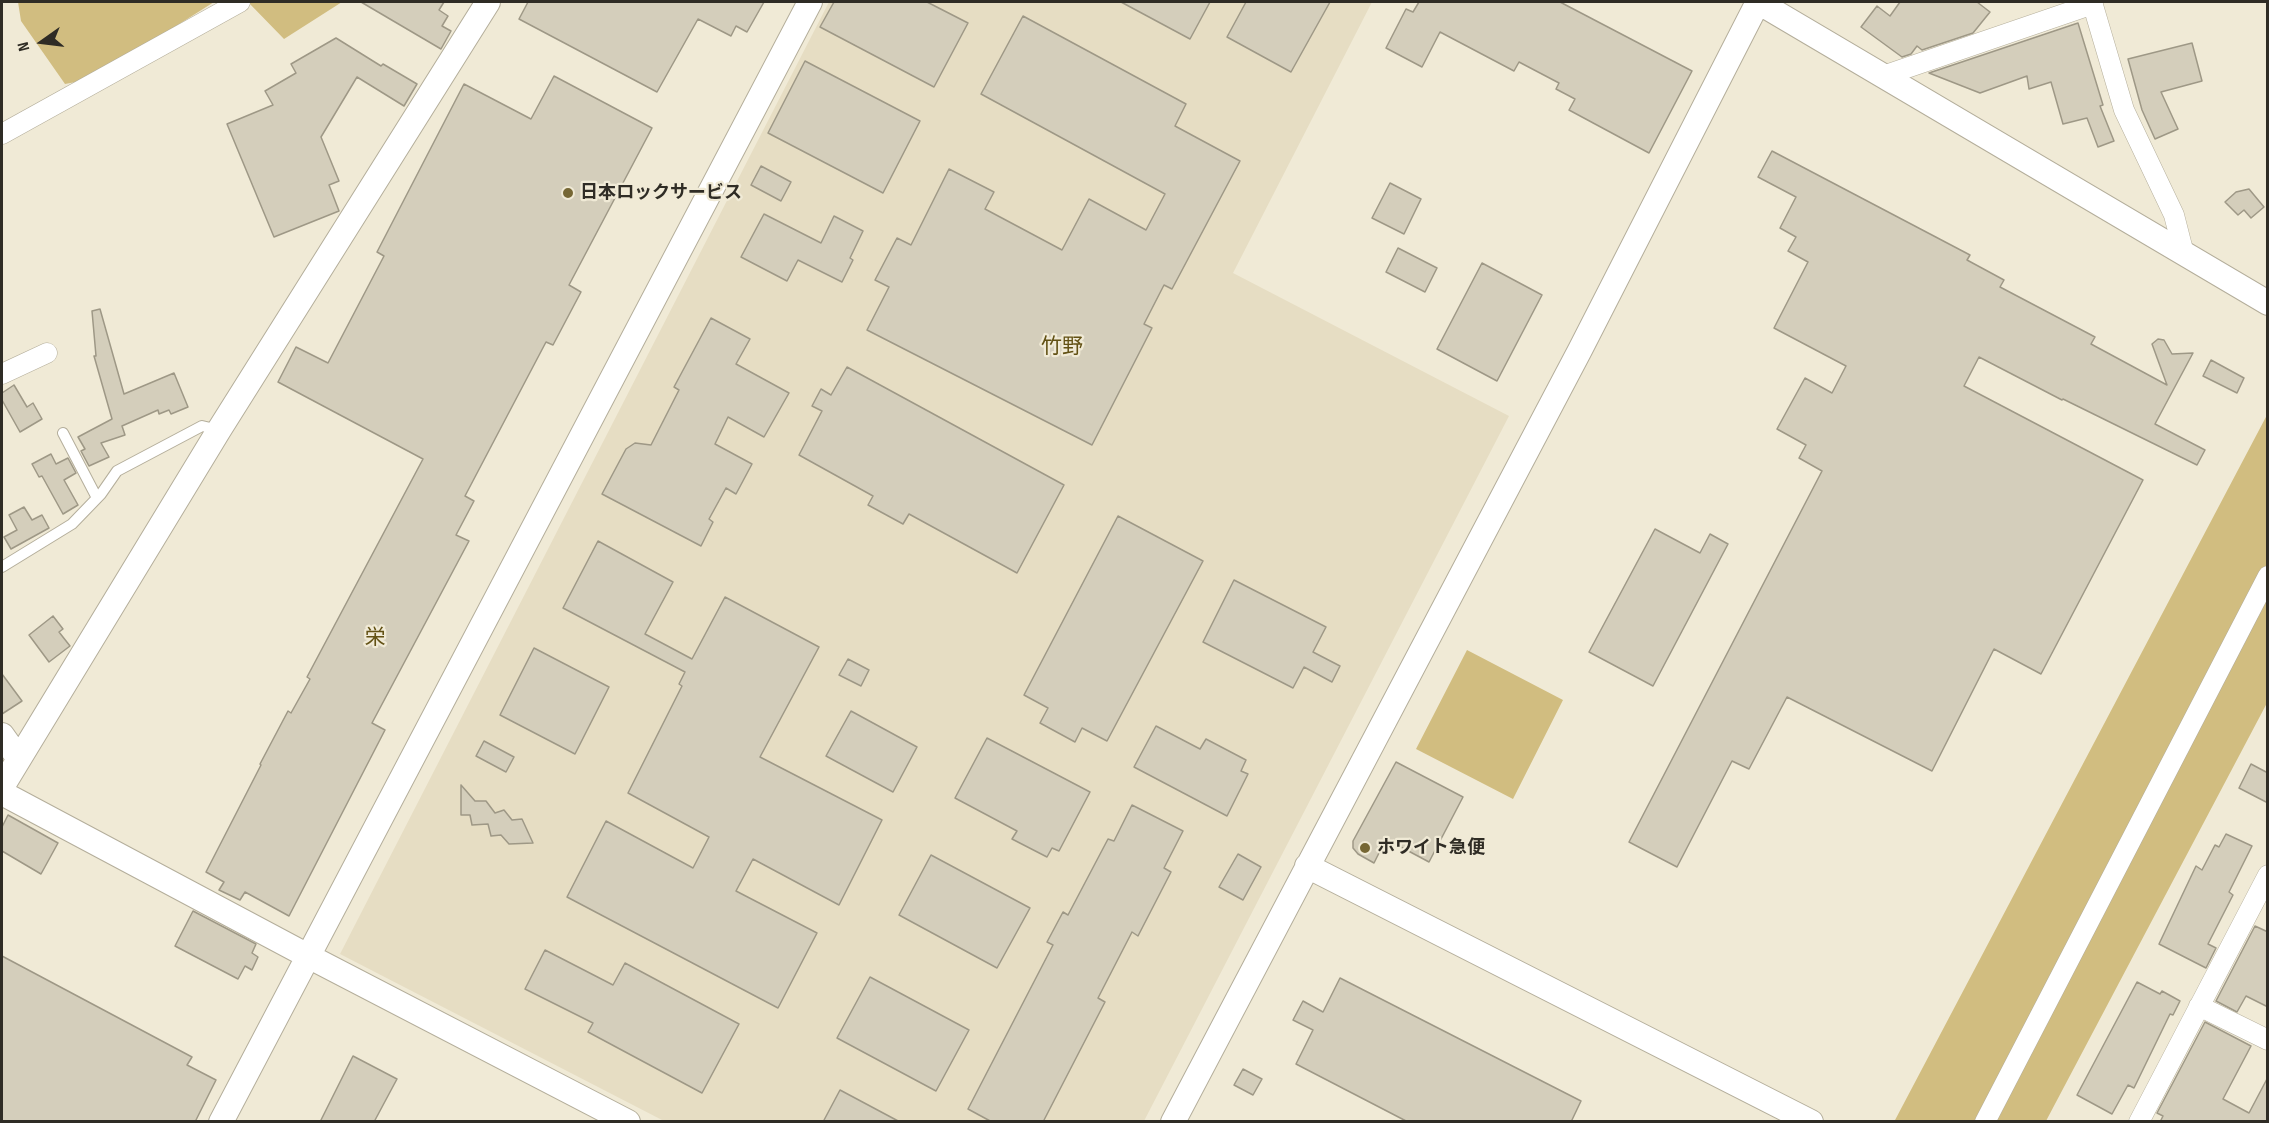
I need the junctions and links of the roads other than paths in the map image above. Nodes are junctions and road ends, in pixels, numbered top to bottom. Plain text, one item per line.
1 (240, 2) edge
2 (488, 2) edge
3 (810, 2) edge
4 (1758, 2) edge
5 (2093, 3) edge
6 (1883, 76) junction
7 (2, 134) edge
8 (2184, 254) junction
9 (2268, 303) edge
10 (47, 353) dead end
11 (2, 374) edge
12 (219, 430) junction
13 (63, 433) dead end
14 (97, 498) junction
15 (2, 567) edge
16 (2268, 576) edge
17 (2, 735) edge
18 (19, 759) junction
19 (2, 787) edge
20 (2, 793) edge
21 (1307, 866) junction
22 (2265, 886) edge
23 (308, 956) junction
24 (2199, 1006) junction
25 (2268, 1040) edge
26 (221, 1122) edge
27 (628, 1122) edge
28 (1173, 1122) edge
29 (1811, 1122) edge
30 (1985, 1122) edge
31 (2139, 1122) edge

1 - 7 street
2 - 12 street
3 - 23 street
4 - 6 street
4 - 21 street
5 - 6 street
5 - 8 street
6 - 8 street
8 - 9 street
10 - 11 street
12 - 14 lane
12 - 18 street
13 - 14 lane
14 - 15 lane
16 - 30 street
17 - 18 street
18 - 19 street
20 - 23 street
21 - 28 street
21 - 29 street
22 - 24 street
23 - 26 street
23 - 27 street
24 - 25 street
24 - 31 street

